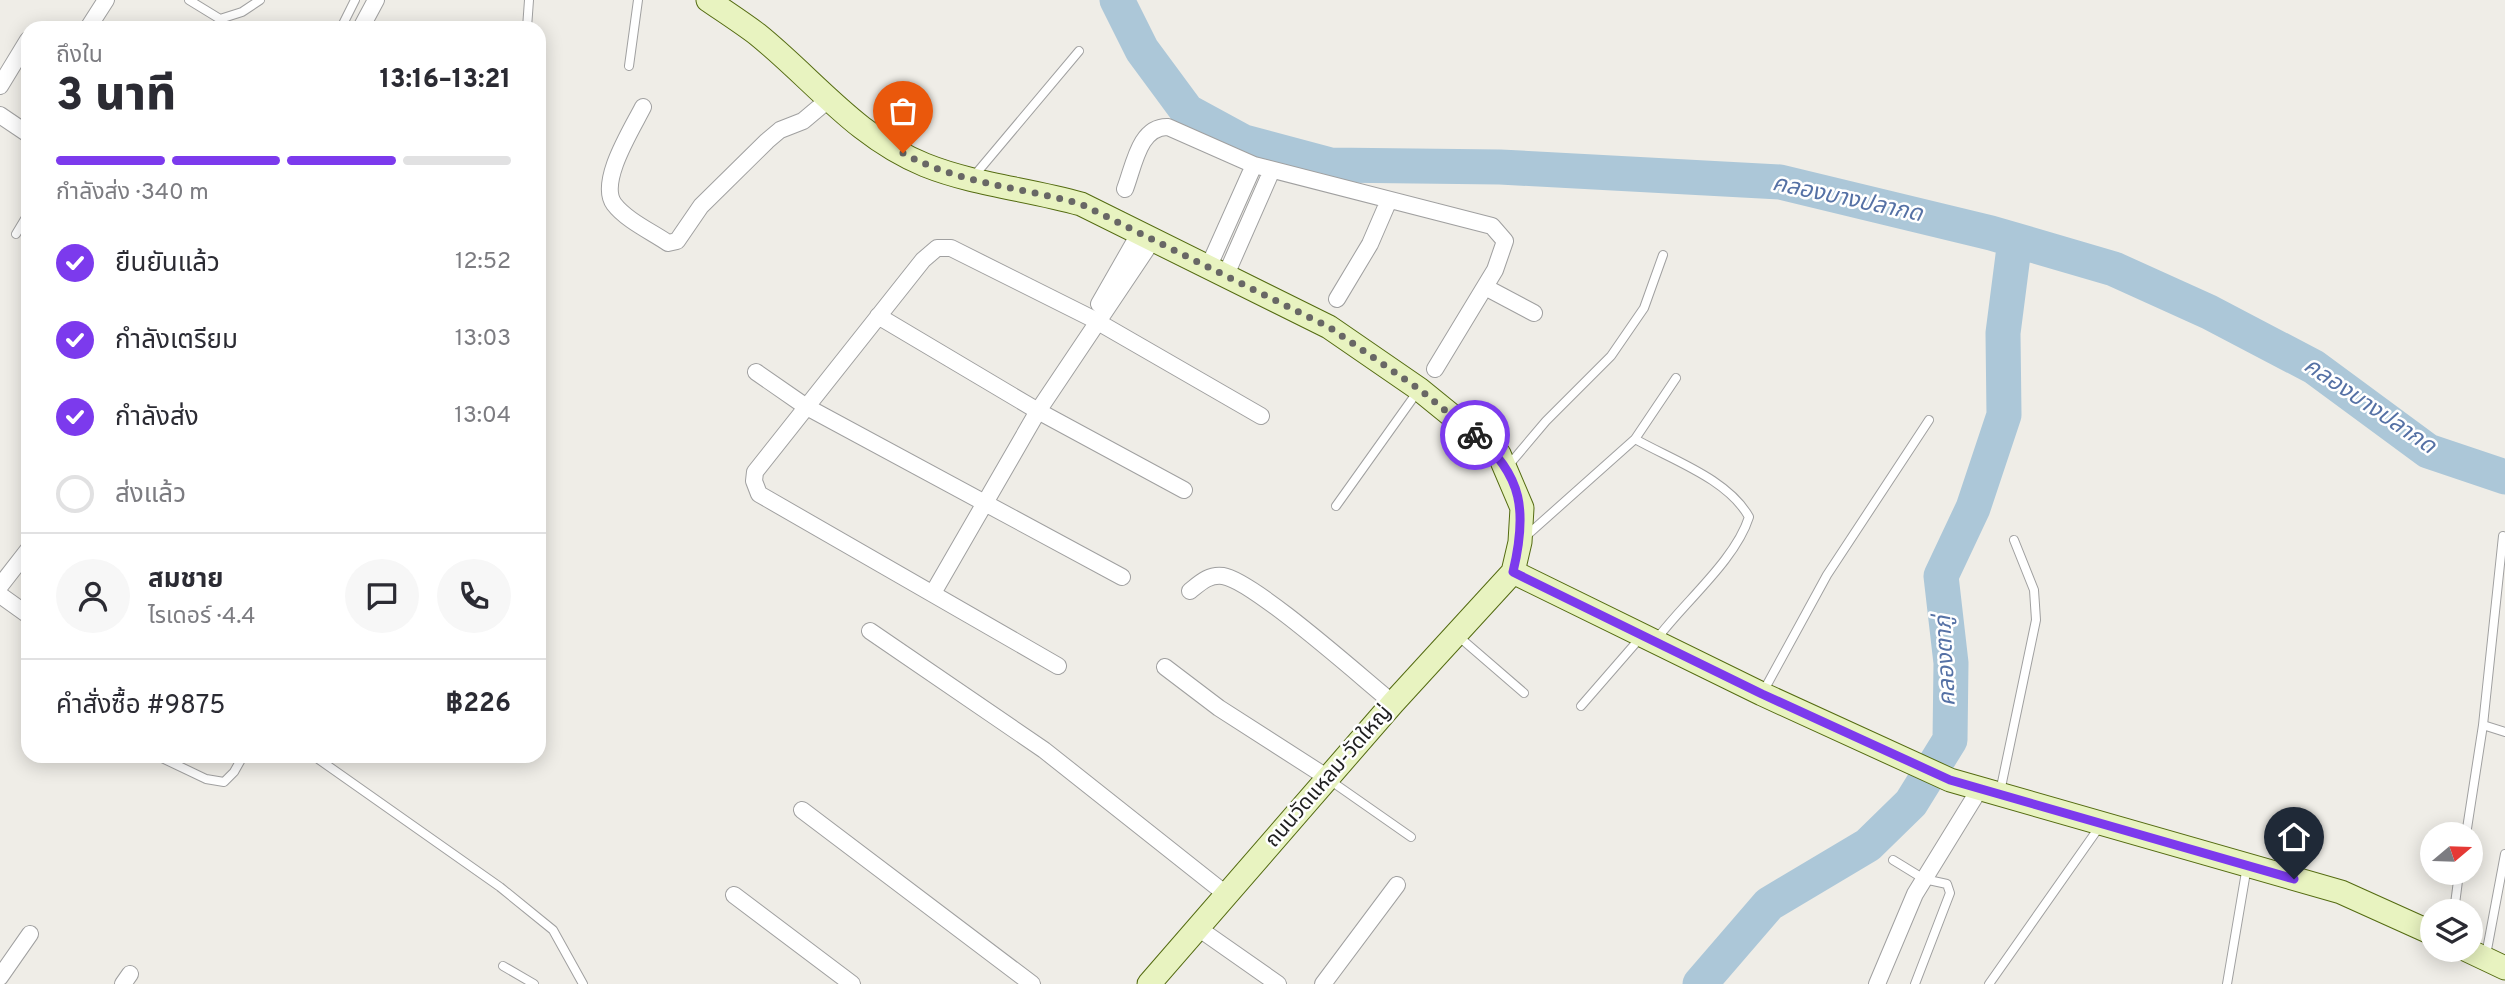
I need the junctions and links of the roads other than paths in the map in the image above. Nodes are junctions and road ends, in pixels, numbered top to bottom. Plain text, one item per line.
1 (106, 0) edge
2 (189, 0) edge
3 (260, 0) edge
4 (355, 0) edge
5 (376, 0) edge
6 (529, 0) edge
7 (638, 0) edge
8 (708, 0) edge
9 (92, 21) edge
10 (344, 21) edge
11 (365, 21) edge
12 (528, 21) edge
13 (1079, 51) dead end
14 (21, 52) edge
15 (629, 66) dead end
16 (0, 86) edge
17 (828, 100) junction
18 (643, 107) dead end
19 (2, 120) edge
20 (21, 130) edge
21 (1254, 165) junction
22 (1272, 170) junction
23 (970, 181) junction
24 (1125, 189) dead end
25 (1389, 200) junction
26 (21, 226) edge
27 (16, 234) dead end
28 (1146, 237) junction
29 (1662, 255) dead end
30 (1217, 272) junction
31 (1485, 287) junction
32 (1337, 299) dead end
33 (1534, 313) dead end
34 (878, 316) junction
35 (1095, 320) junction
36 (1435, 369) dead end
37 (756, 372) dead end
38 (1675, 378) dead end
39 (1419, 389) junction
40 (805, 406) junction
41 (1038, 411) junction
42 (1261, 416) dead end
43 (1929, 420) dead end
44 (1635, 439) junction
45 (1506, 468) junction
46 (1184, 490) dead end
47 (984, 505) junction
48 (1336, 506) dead end
49 (2503, 536) dead end
50 (2014, 540) dead end
51 (1520, 542) junction
52 (21, 559) edge
53 (1513, 572) junction
54 (1122, 577) dead end
55 (0, 586) edge
56 (1190, 592) dead end
57 (933, 593) junction
58 (0, 595) edge
59 (21, 610) edge
60 (870, 631) dead end
61 (1456, 634) junction
62 (1648, 638) junction
63 (1058, 666) dead end
64 (1165, 667) dead end
65 (1524, 693) dead end
66 (1762, 694) junction
67 (1393, 704) junction
68 (1581, 706) dead end
69 (2483, 726) junction
70 (2505, 732) edge
71 (172, 763) edge
72 (239, 763) edge
73 (324, 763) edge
74 (1328, 779) junction
75 (1989, 793) junction
76 (802, 810) dead end
77 (2468, 822) edge
78 (2101, 825) junction
79 (1411, 838) dead end
80 (2505, 854) edge
81 (1893, 860) dead end
82 (2247, 866) junction
83 (1924, 879) junction
84 (1397, 885) dead end
85 (734, 895) dead end
86 (1227, 895) junction
87 (2420, 927) edge
88 (1198, 928) junction
89 (30, 934) dead end
90 (2486, 959) edge
91 (503, 966) dead end
92 (0, 977) edge
93 (534, 984) edge
94 (583, 984) edge
95 (852, 984) edge
96 (1032, 984) edge
97 (1149, 984) edge
98 (1278, 984) edge
99 (1323, 984) edge
100 (1877, 984) edge
101 (1915, 984) edge
102 (1989, 984) edge
103 (2227, 984) edge

1 - 9 street
2 - 3 lane
4 - 10 lane
5 - 11 street
6 - 12 lane
7 - 15 lane
8 - 17 street
13 - 23 lane
14 - 16 street
17 - 18 street
17 - 23 street
19 - 20 street
21 - 22 street
21 - 24 street
21 - 30 street
22 - 25 street
22 - 30 street
23 - 28 street
25 - 31 street
25 - 32 street
26 - 27 lane
28 - 30 street
28 - 35 street
29 - 45 lane
30 - 39 street
31 - 33 street
31 - 36 street
34 - 35 street
34 - 40 street
34 - 41 street
35 - 41 street
35 - 42 street
37 - 40 street
38 - 44 lane
39 - 45 street
39 - 48 lane
40 - 47 street
40 - 57 street
41 - 46 street
41 - 47 street
43 - 66 lane
44 - 51 lane
44 - 62 lane
45 - 51 street
47 - 54 street
47 - 57 street
49 - 69 lane
50 - 75 lane
51 - 53 street
52 - 55 street
53 - 61 street, ถนนวัดแหลม-วัดใหญ่
53 - 62 street
56 - 67 street
57 - 63 street
58 - 59 street
60 - 86 street
61 - 65 lane
61 - 67 street, ถนนวัดแหลม-วัดใหญ่
62 - 66 street
62 - 68 lane
64 - 74 street
66 - 75 street
67 - 74 street, ถนนวัดแหลม-วัดใหญ่
69 - 70 lane
69 - 77 lane
71 - 72 lane
73 - 94 lane
74 - 79 lane
74 - 86 street, ถนนวัดแหลม-วัดใหญ่
75 - 78 street
75 - 83 street
76 - 96 street
78 - 82 street
78 - 102 lane
80 - 90 lane
81 - 83 lane
82 - 87 street
82 - 103 lane
83 - 100 street
83 - 101 lane
84 - 99 street
85 - 95 street
86 - 88 street, ถนนวัดแหลม-วัดใหญ่
88 - 97 street, ถนนวัดแหลม-วัดใหญ่
88 - 98 street
89 - 92 street
91 - 93 lane

